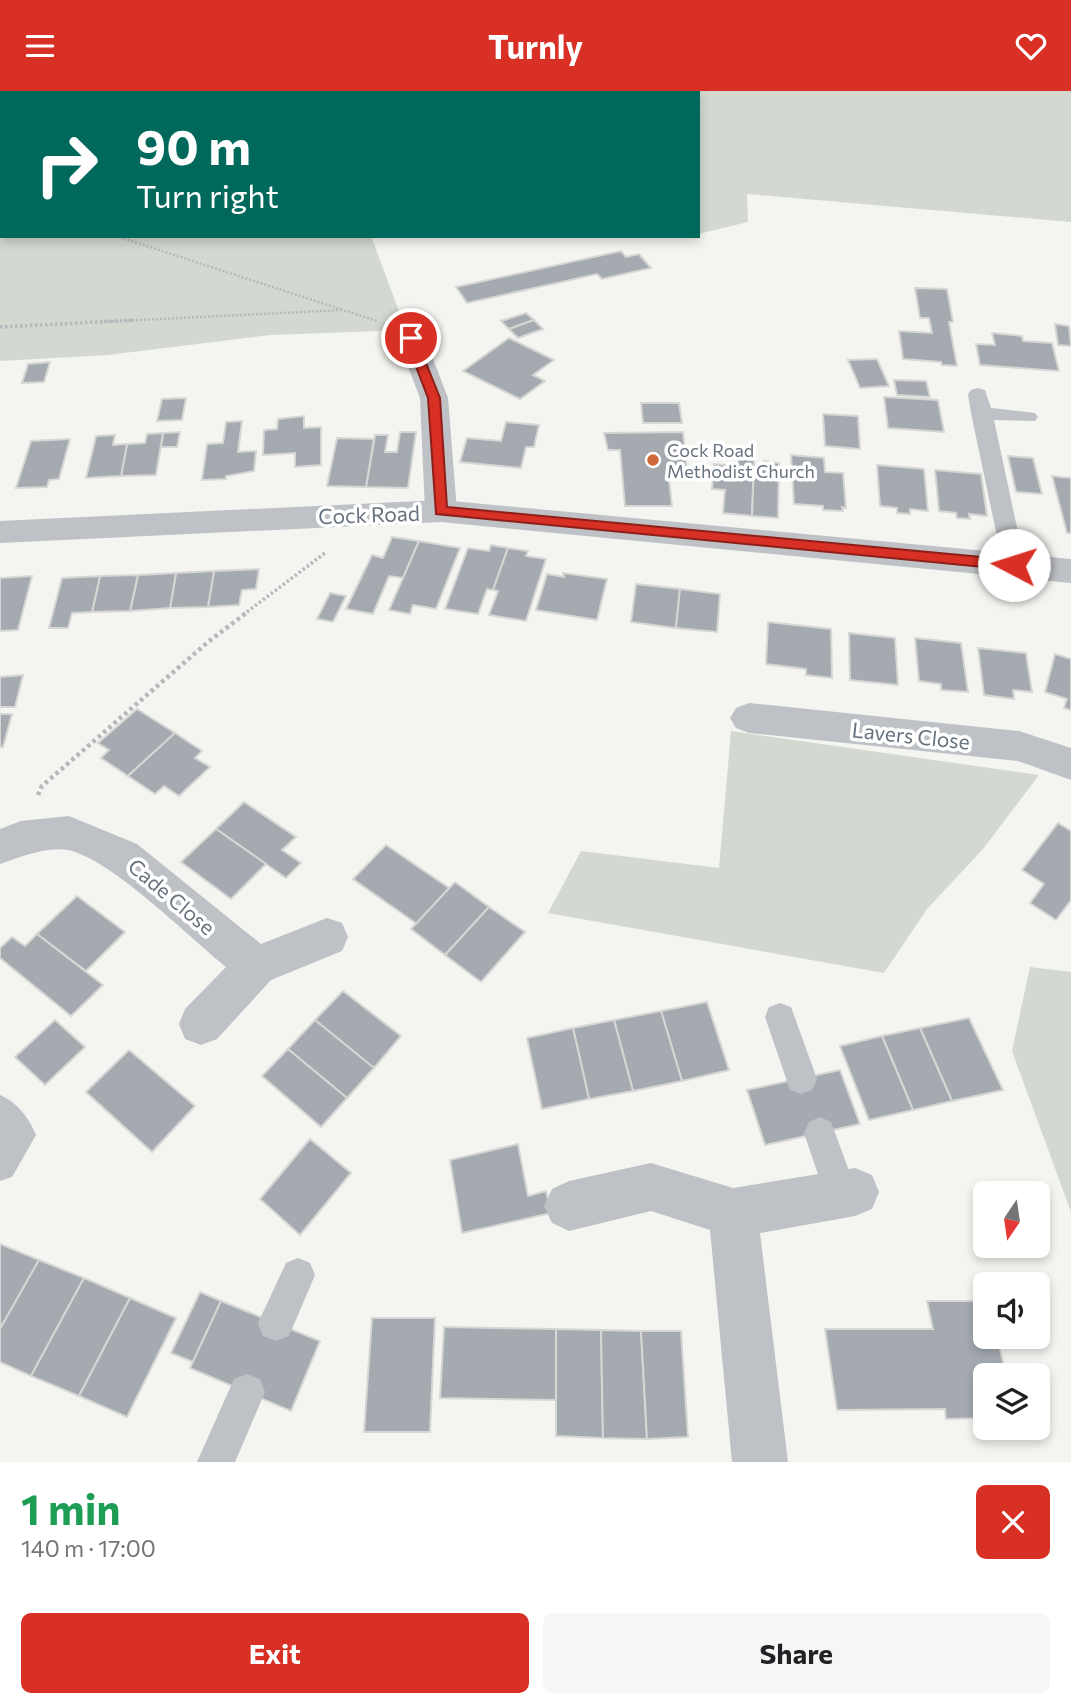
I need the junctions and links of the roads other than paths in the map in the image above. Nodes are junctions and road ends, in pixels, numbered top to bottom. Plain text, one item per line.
1 (411, 338) road end
2 (1028, 417) dead end
3 (441, 511) junction
4 (0, 532) edge
5 (1014, 565) junction
6 (1071, 571) edge
7 (749, 718) dead end
8 (1071, 764) edge
9 (0, 848) edge
10 (327, 937) dead end
11 (256, 966) junction
12 (780, 1017) dead end
13 (201, 1024) dead end
14 (801, 1079) dead end
15 (0, 1111) edge
16 (820, 1133) dead end
17 (0, 1165) edge
18 (848, 1193) joint
19 (569, 1206) dead end
20 (733, 1213) junction
21 (298, 1275) dead end
22 (276, 1323) dead end
23 (247, 1392) dead end
24 (216, 1462) edge
25 (760, 1462) edge

1 - 3 street
2 - 5 lane
3 - 4 street, Cock Road
3 - 5 street, Cock Road
5 - 6 street, Cock Road
7 - 8 street, Lavers Close
9 - 11 street, Cade Close
10 - 11 street
11 - 13 street
12 - 14 lane
15 - 17 lane
16 - 18 lane
18 - 20 street
19 - 20 street
20 - 25 street
21 - 22 lane
23 - 24 lane

